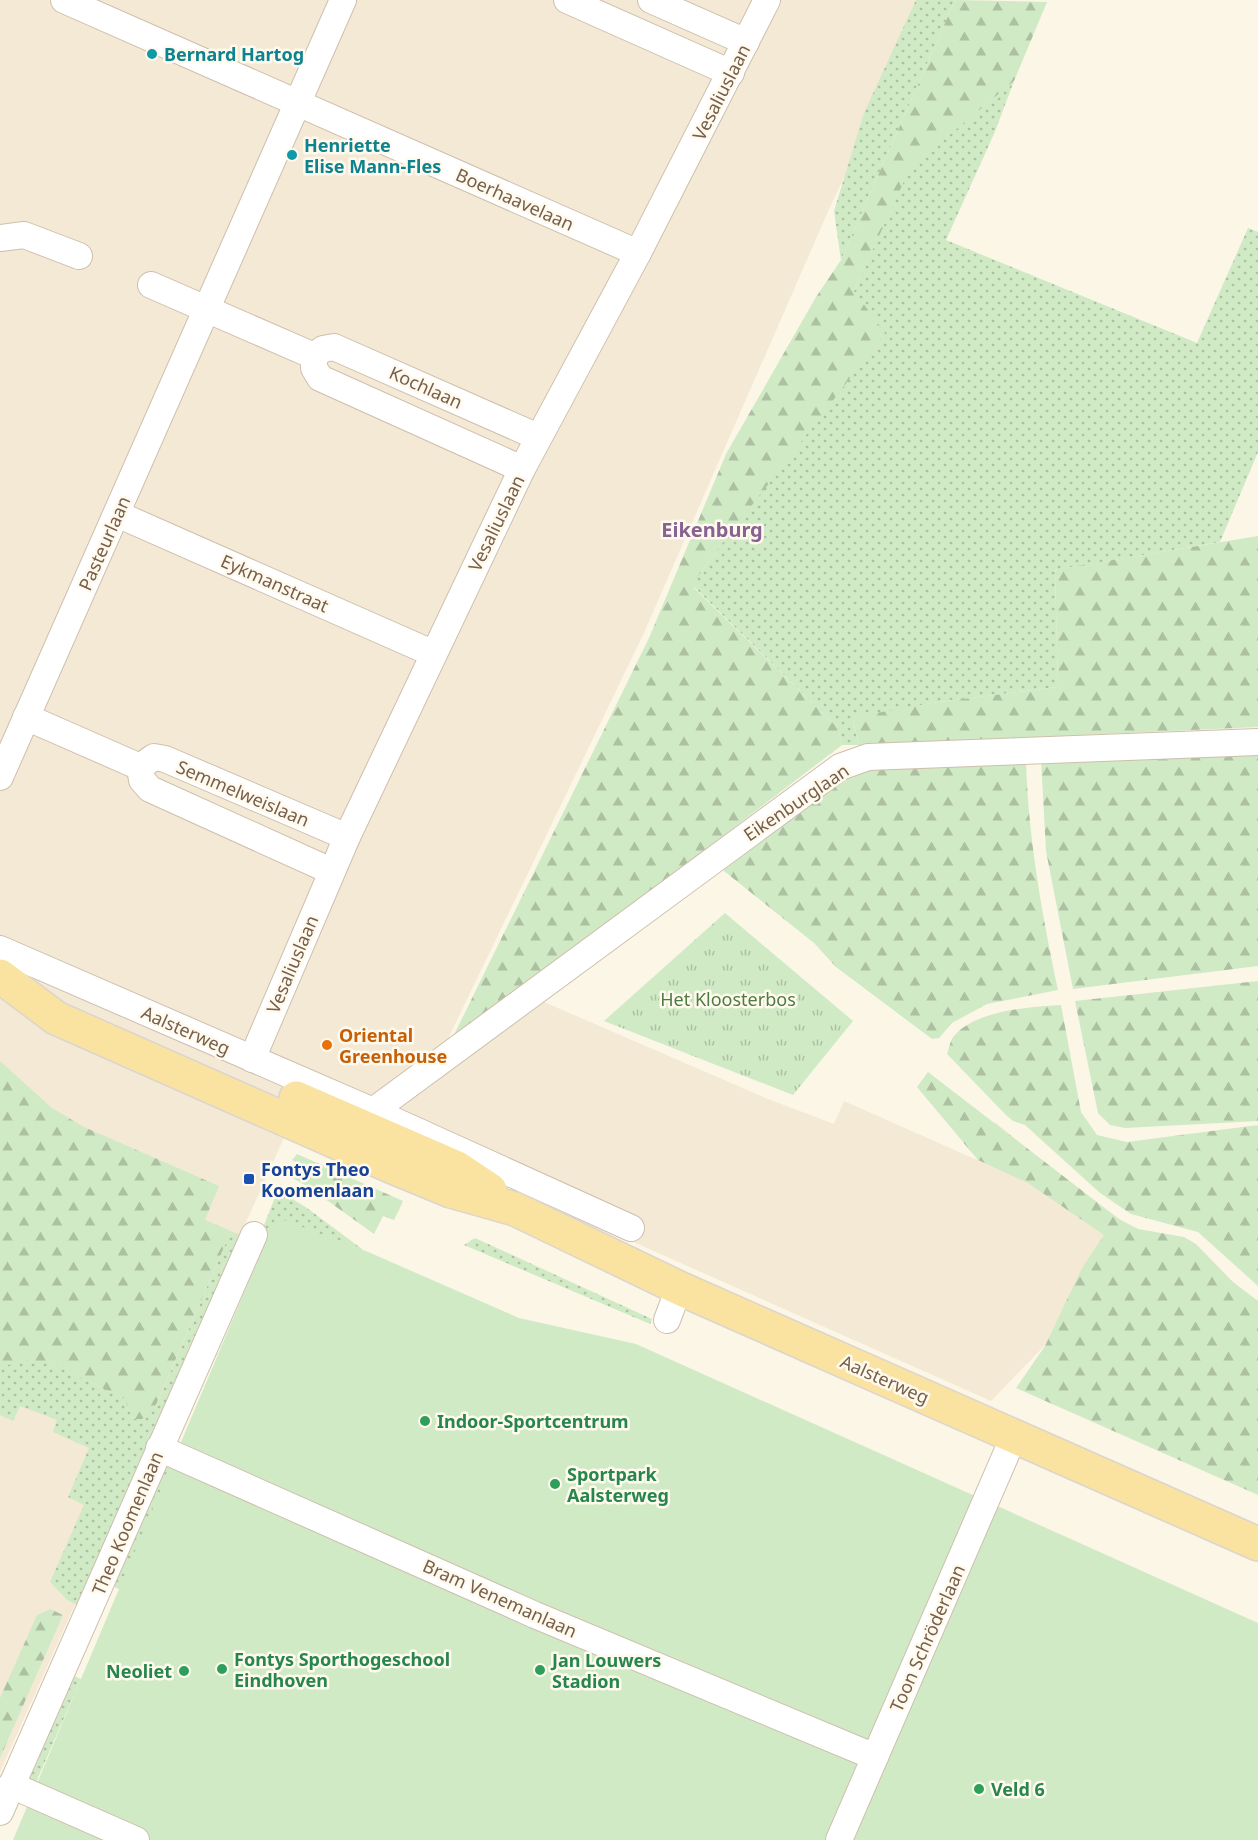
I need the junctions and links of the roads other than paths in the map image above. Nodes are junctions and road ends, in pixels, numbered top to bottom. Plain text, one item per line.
1 (63, 0) edge
2 (343, 0) edge
3 (567, 0) edge
4 (651, 0) edge
5 (767, 0) edge
6 (746, 42) junction
7 (731, 73) junction
8 (297, 103) junction
9 (0, 237) edge
10 (638, 253) junction
11 (79, 256) dead end
12 (151, 285) dead end
13 (205, 308) junction
14 (314, 356) junction
15 (538, 437) junction
16 (522, 469) junction
17 (117, 514) junction
18 (432, 653) junction
19 (26, 717) junction
20 (1258, 742) edge
21 (140, 767) junction
22 (0, 777) edge
23 (347, 837) junction
24 (331, 871) junction
25 (0, 949) edge
26 (0, 974) edge
27 (252, 1059) junction
28 (363, 1129) junction
29 (631, 1228) dead end
30 (254, 1235) dead end
31 (678, 1288) junction
32 (667, 1320) dead end
33 (1014, 1436) junction
34 (159, 1448) junction
35 (1258, 1544) edge
36 (875, 1756) junction
37 (12, 1785) junction
38 (0, 1812) edge
39 (136, 1840) edge
40 (839, 1840) edge

1 - 8 street, Boerhaavelaan
2 - 8 street, Pasteurlaan
3 - 7 street
4 - 6 street
5 - 6 street, Vesaliuslaan
6 - 7 street, Vesaliuslaan
7 - 10 street, Vesaliuslaan
8 - 10 street, Boerhaavelaan
8 - 13 street, Pasteurlaan
9 - 11 street
10 - 15 street, Vesaliuslaan
12 - 13 street
13 - 14 street
13 - 17 street, Pasteurlaan
14 - 15 street, Kochlaan
14 - 16 street, Kochlaan
15 - 16 street, Vesaliuslaan
16 - 18 street, Vesaliuslaan
17 - 18 street, Eykmanstraat
17 - 19 street, Pasteurlaan
18 - 23 street, Vesaliuslaan
19 - 21 street
19 - 22 street, Pasteurlaan
20 - 28 street, Eikenburglaan
21 - 23 street, Semmelweislaan
21 - 24 street, Semmelweislaan
23 - 24 street, Vesaliuslaan
24 - 27 street, Vesaliuslaan
25 - 27 street, Aalsterweg
26 - 28 main road, Aalsterweg
27 - 28 street, Aalsterweg
28 - 29 street, Aalsterweg
28 - 31 main road, Aalsterweg
30 - 34 street, Theo Koomenlaan
31 - 32 street
31 - 33 main road, Aalsterweg
33 - 35 main road, Aalsterweg
33 - 36 street, Toon Schröderlaan
34 - 36 street, Bram Venemanlaan
34 - 37 street, Theo Koomenlaan
36 - 40 street, Toon Schröderlaan
37 - 38 street, Theo Koomenlaan
37 - 39 street

